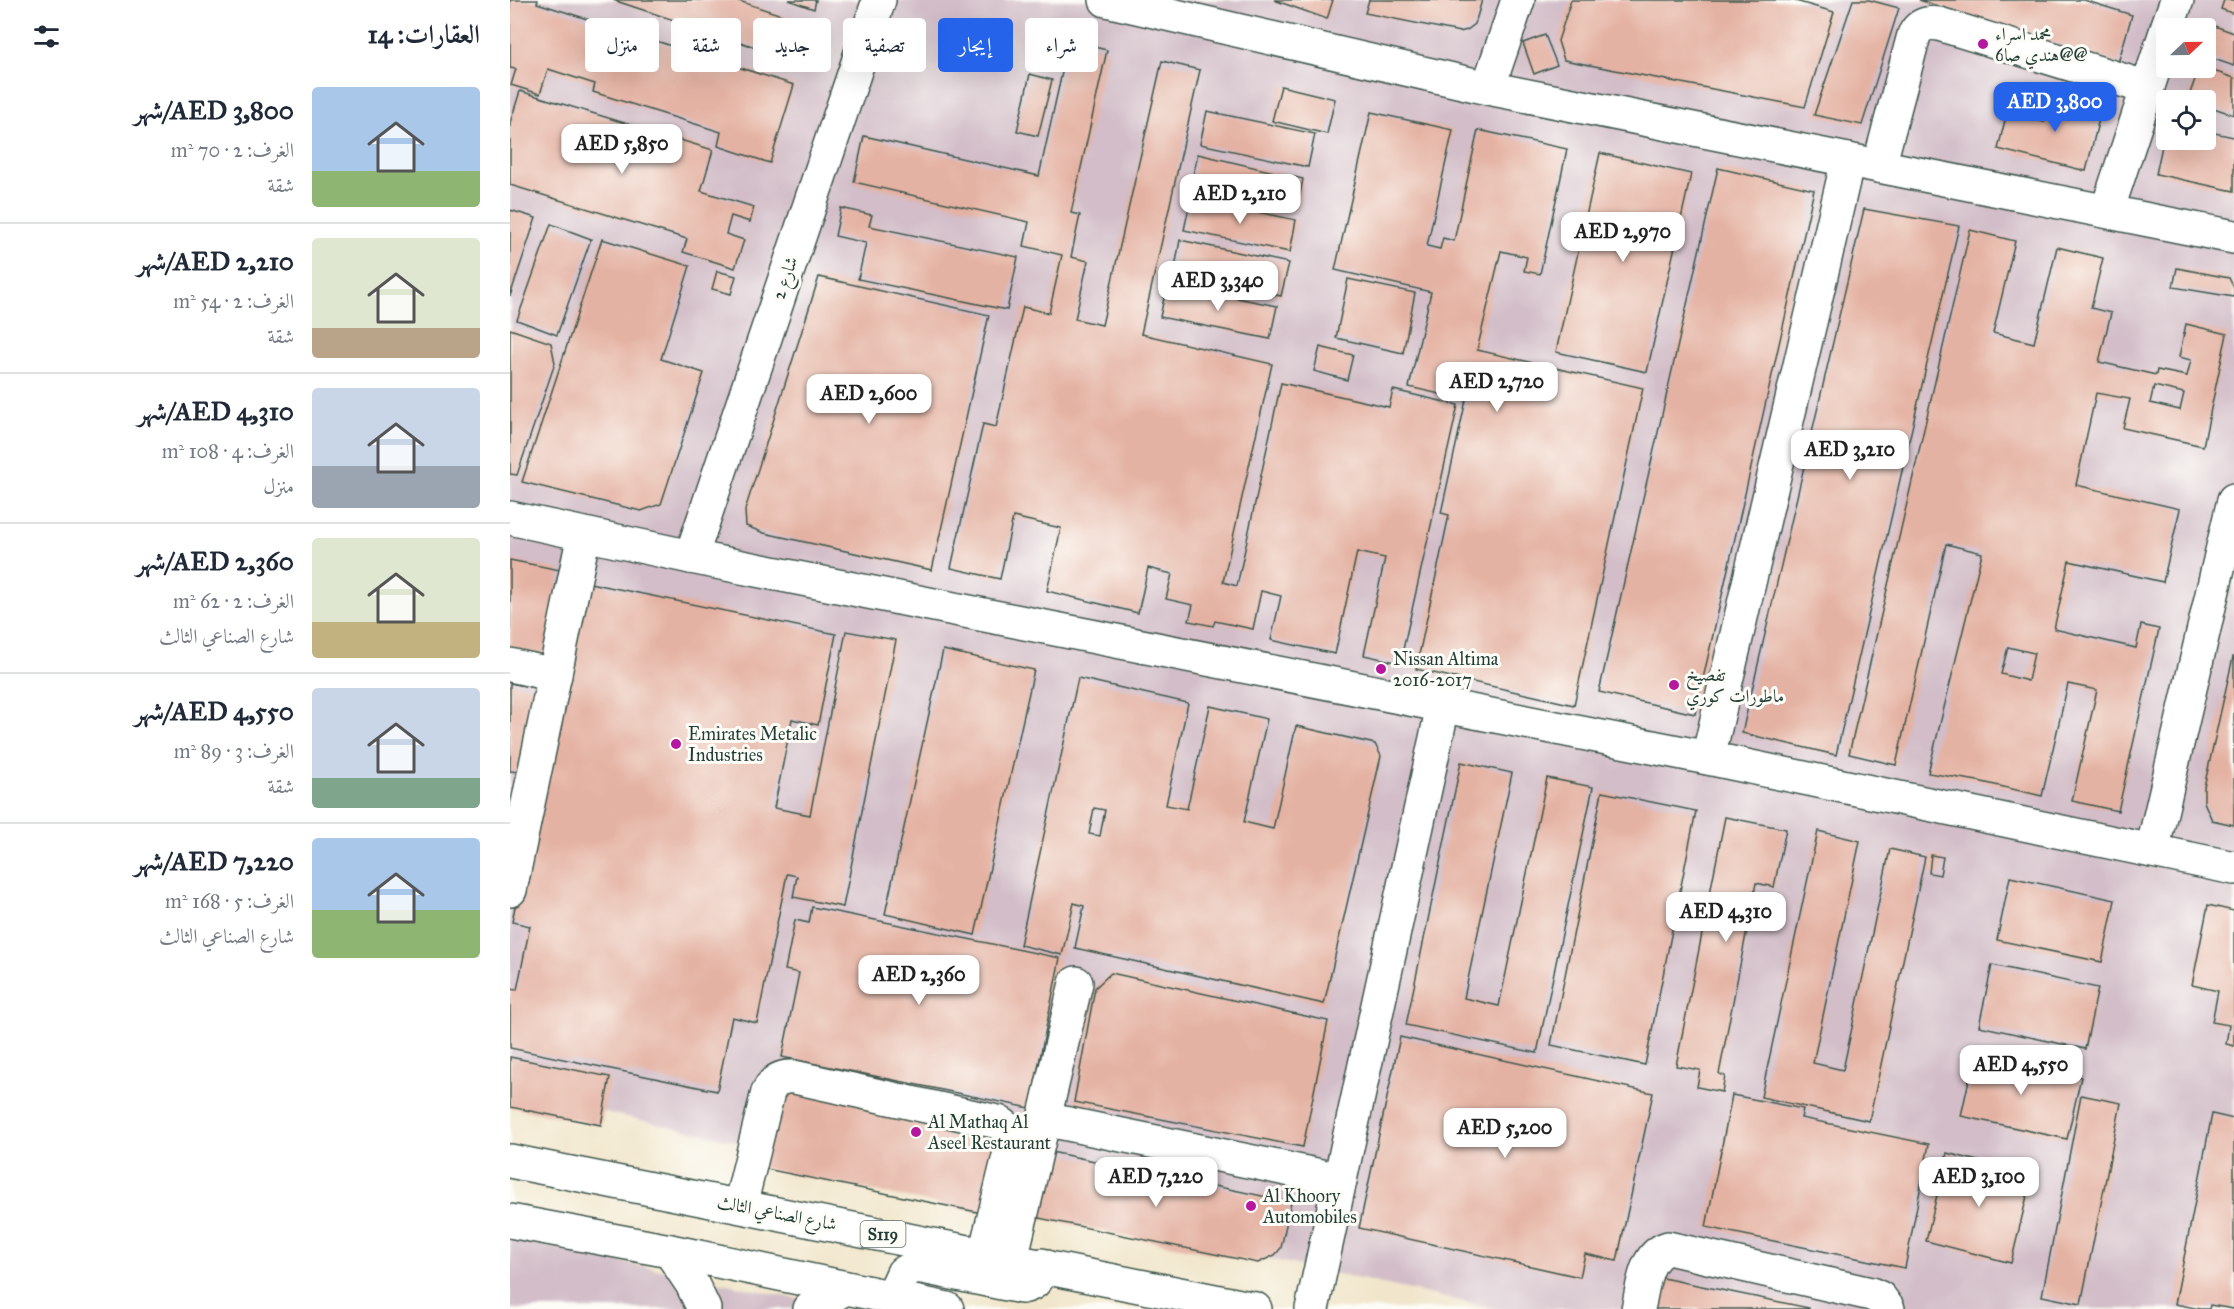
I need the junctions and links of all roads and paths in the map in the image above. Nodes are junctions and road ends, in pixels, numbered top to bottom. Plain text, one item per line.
1 (879, 0) edge
2 (1106, 0) edge
3 (1518, 0) edge
4 (2176, 0) edge
5 (2171, 18) edge
6 (2156, 64) edge
7 (1488, 88) junction
8 (2148, 88) junction
9 (1863, 163) junction
10 (2107, 211) junction
11 (2234, 237) edge
12 (2234, 500) edge
13 (510, 518) edge
14 (584, 534) junction
15 (691, 556) junction
16 (510, 665) edge
17 (555, 675) junction
18 (1443, 706) junction
19 (1708, 758) junction
20 (520, 788) edge
21 (2152, 851) junction
22 (2234, 868) edge
23 (510, 890) edge
24 (1076, 983) dead end
25 (1044, 1119) junction
26 (510, 1161) edge
27 (1340, 1180) junction
28 (740, 1206) junction
29 (510, 1221) edge
30 (670, 1251) junction
31 (1013, 1259) junction
32 (845, 1288) junction
33 (892, 1297) junction
34 (704, 1309) edge
35 (810, 1309) edge
36 (947, 1309) edge
37 (1255, 1309) edge
38 (1312, 1309) edge
39 (1638, 1309) edge
40 (1888, 1309) edge

1 - 15 street, شارع 2
2 - 7 street
3 - 7 street
4 - 5 street
6 - 8 street
7 - 9 street
8 - 9 street
8 - 10 street
9 - 10 street
9 - 19 street
10 - 11 street
12 - 21 street
13 - 14 street
14 - 15 street
14 - 17 street
15 - 18 street
16 - 17 street
17 - 20 street
18 - 19 street
18 - 27 street
19 - 21 street
20 - 23 street
21 - 22 street
24 - 25 street
25 - 27 street
25 - 31 street
26 - 28 street, شارع الصناعي الثالث / S119
27 - 38 street
28 - 31 street, شارع الصناعي الثالث / S119
28 - 31 street
29 - 30 street
30 - 32 street
30 - 34 street
31 - 33 street
31 - 37 street, شارع الصناعي الثالث / S119
32 - 33 street
32 - 35 street
33 - 36 street
39 - 40 street

